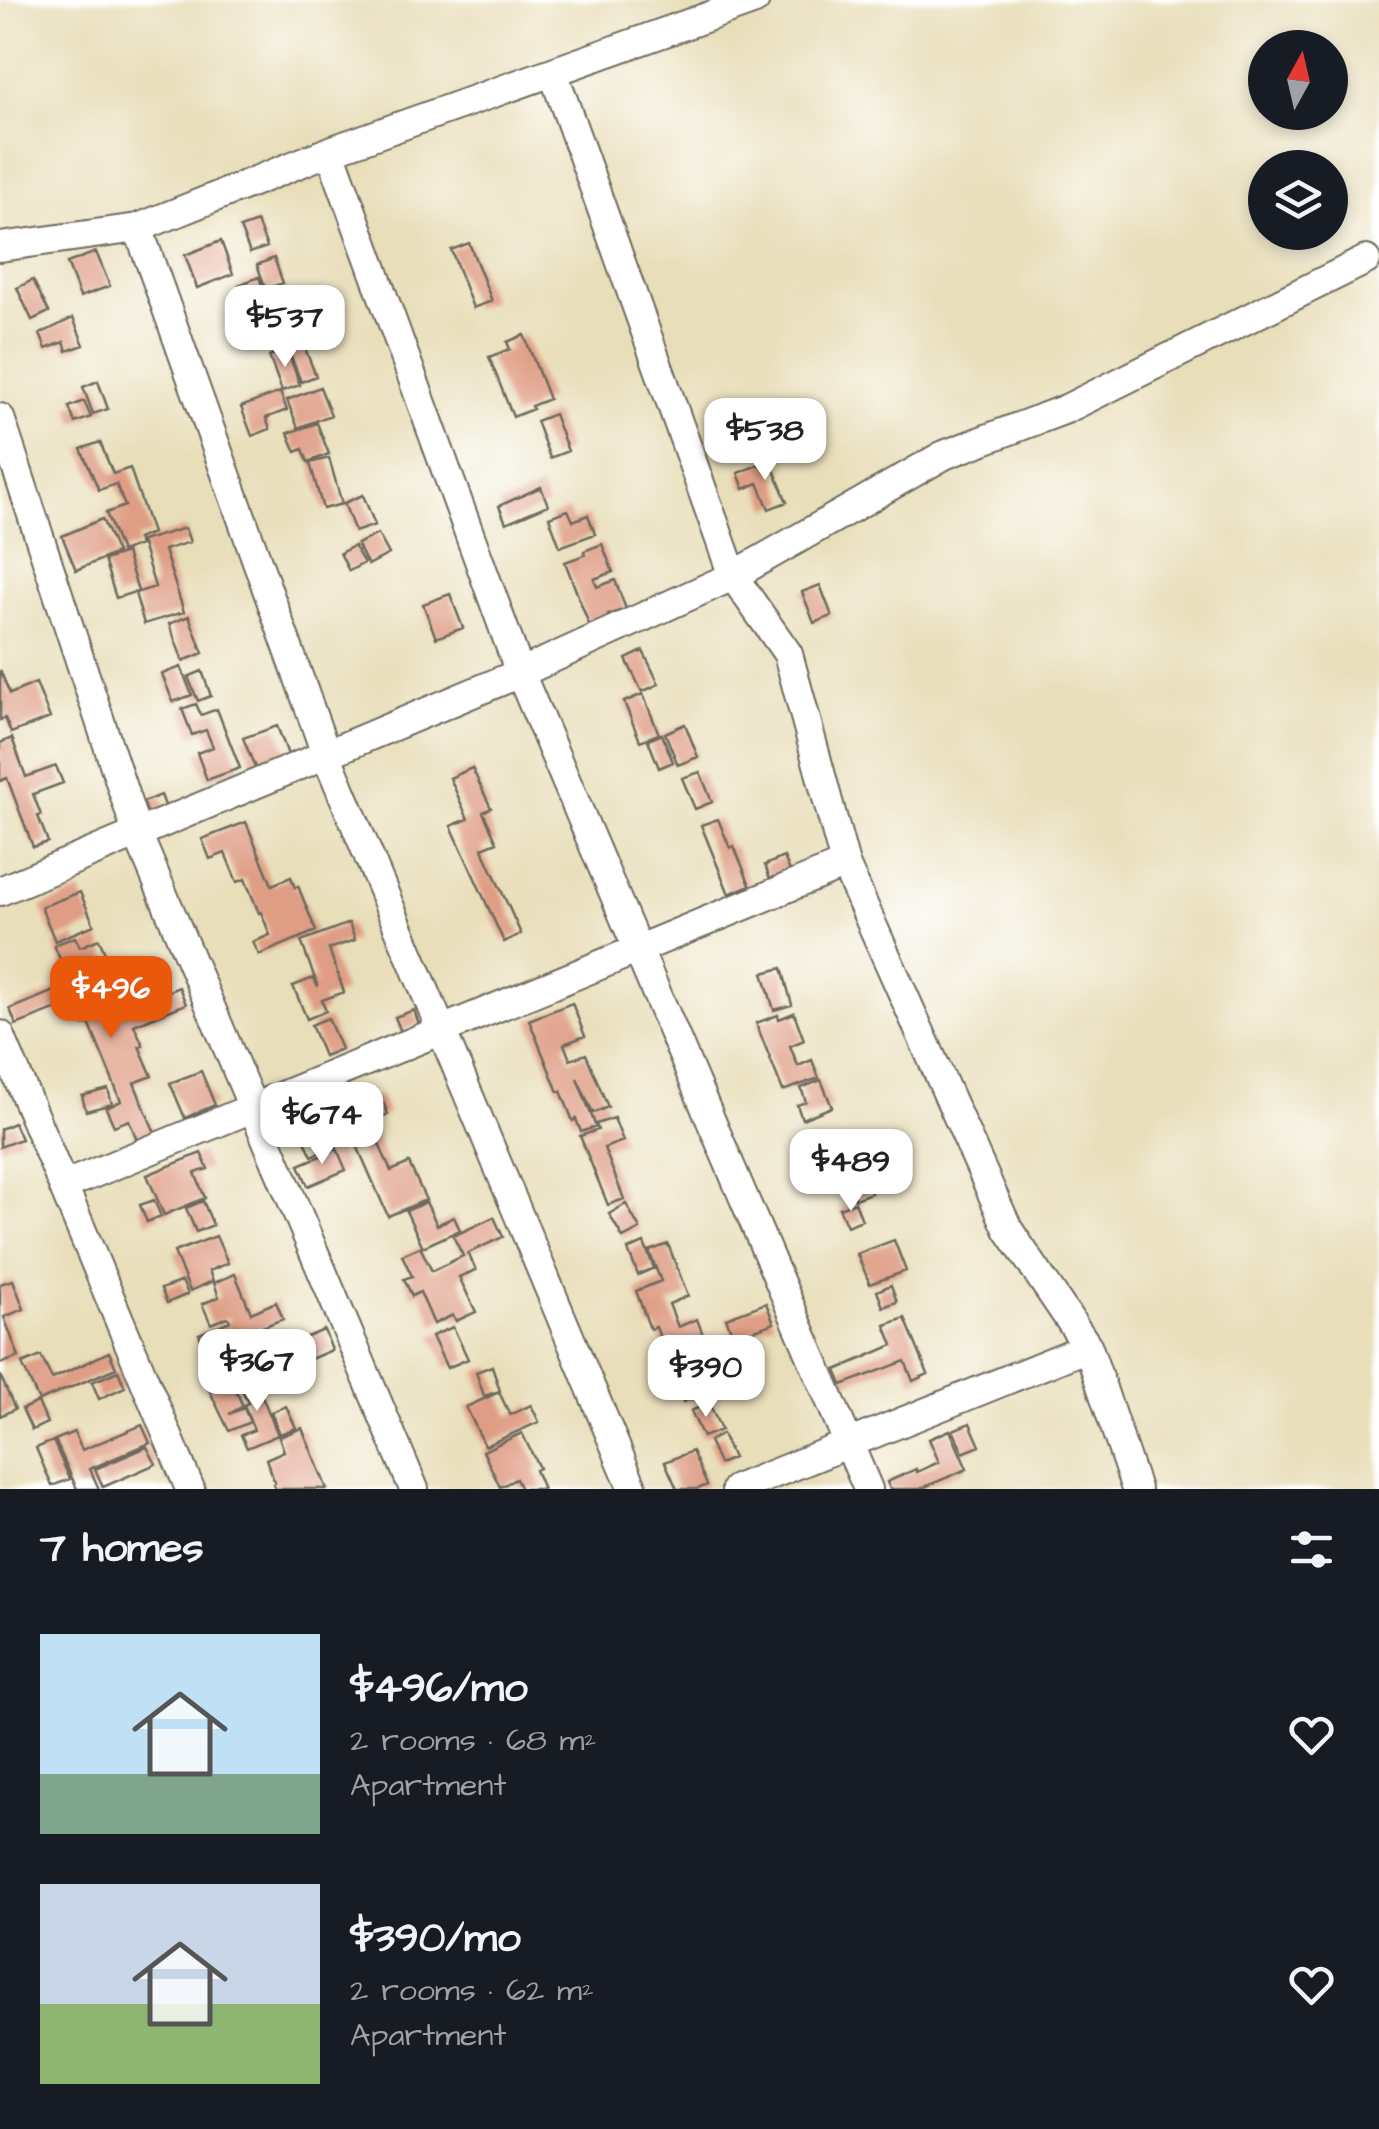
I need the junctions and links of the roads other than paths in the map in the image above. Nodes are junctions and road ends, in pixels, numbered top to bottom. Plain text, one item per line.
1 (755, 0) edge
2 (553, 72) junction
3 (330, 152) junction
4 (138, 228) junction
5 (0, 247) edge
6 (1366, 260) dead end
7 (0, 418) edge
8 (733, 576) junction
9 (520, 673) junction
10 (326, 754) junction
11 (137, 833) junction
12 (845, 864) junction
13 (0, 890) edge
14 (639, 951) junction
15 (442, 1031) junction
16 (0, 1035) edge
17 (253, 1108) junction
18 (63, 1186) junction
19 (1088, 1346) junction
20 (850, 1444) junction
21 (190, 1489) edge
22 (414, 1489) edge
23 (632, 1489) edge
24 (736, 1489) edge
25 (868, 1489) edge
26 (1136, 1489) edge

1 - 2 street
2 - 3 street
2 - 8 street
3 - 4 street
3 - 9 street
4 - 5 street
4 - 10 street
6 - 8 street
7 - 11 street
8 - 9 street
8 - 12 street
9 - 10 street
9 - 14 street
10 - 11 street
10 - 15 street
11 - 13 street
11 - 17 street
12 - 14 street
12 - 19 street
14 - 15 street
14 - 20 street
15 - 17 street
15 - 23 street
16 - 18 street
17 - 18 street
17 - 22 street
18 - 21 street
19 - 20 street
19 - 26 street
20 - 24 street
20 - 25 street

